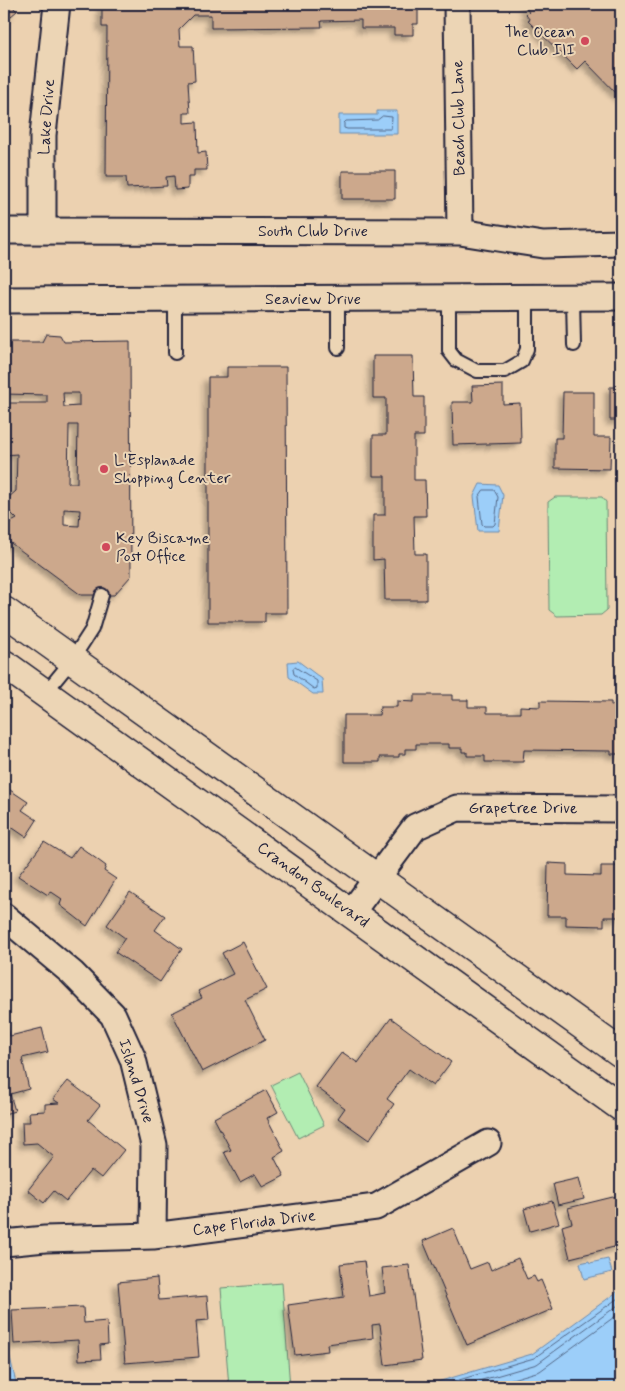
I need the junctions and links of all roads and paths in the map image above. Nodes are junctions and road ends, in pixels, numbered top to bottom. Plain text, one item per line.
1 (57, 4) edge
2 (457, 4) edge
3 (4, 231) edge
4 (43, 231) junction
5 (460, 232) junction
6 (621, 243) edge
7 (621, 297) edge
8 (449, 298) junction
9 (527, 298) junction
10 (574, 298) junction
11 (175, 299) junction
12 (338, 299) junction
13 (4, 300) edge
14 (574, 345) dead end
15 (338, 348) dead end
16 (175, 353) dead end
17 (102, 595) dead end
18 (4, 611) edge
19 (72, 660) junction
20 (4, 664) edge
21 (45, 693) junction
22 (621, 809) edge
23 (376, 879) junction
24 (351, 913) junction
25 (4, 916) edge
26 (621, 1053) edge
27 (621, 1107) edge
28 (488, 1143) dead end
29 (153, 1236) junction
30 (4, 1243) edge

1 - 4 street, Lake Drive
2 - 5 street, Beach Club Lane
3 - 4 street, South Club Drive
4 - 5 street, South Club Drive
5 - 6 street, South Club Drive
7 - 10 street, Seaview Drive
8 - 9 street, Seaview Drive
8 - 9 lane
8 - 12 street, Seaview Drive
9 - 10 street, Seaview Drive
10 - 14 lane
11 - 12 street, Seaview Drive
11 - 13 street, Seaview Drive
11 - 16 lane
12 - 15 lane
17 - 19 lane
18 - 19 main road
19 - 21 lane
19 - 23 main road
20 - 21 main road, Crandon Boulevard
21 - 24 main road, Crandon Boulevard
22 - 23 street, Grapetree Drive
23 - 24 street, Grapetree Drive
23 - 26 main road
24 - 27 main road, Crandon Boulevard
25 - 29 street, Island Drive
28 - 29 street, Cape Florida Drive
29 - 30 street, Cape Florida Drive

